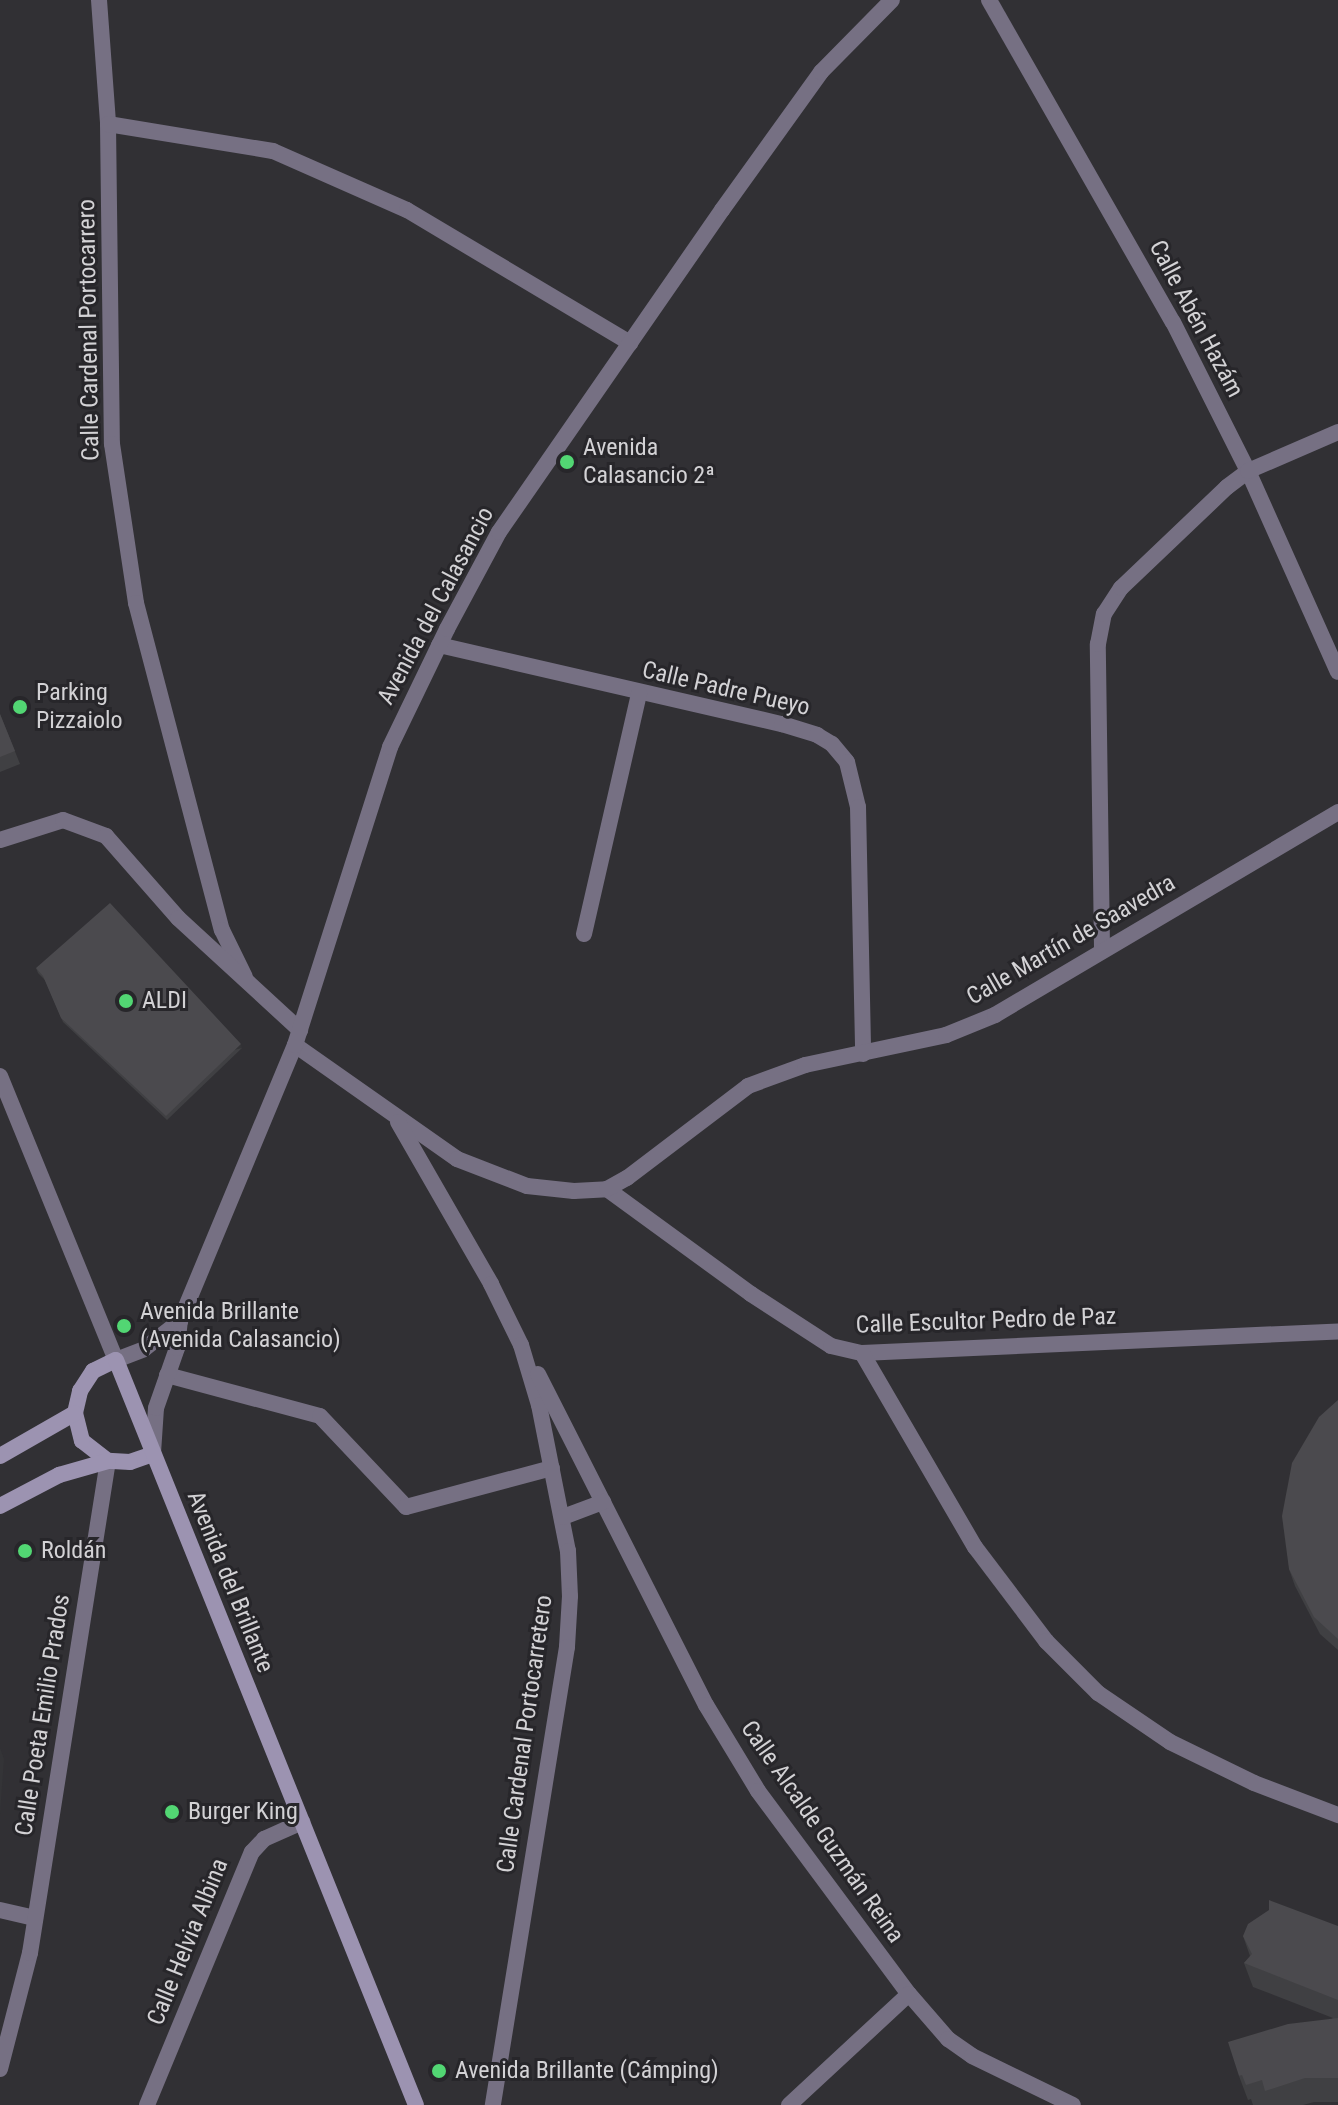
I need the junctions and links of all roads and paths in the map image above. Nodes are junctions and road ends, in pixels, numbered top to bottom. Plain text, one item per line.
1 (99, 0) edge
2 (892, 0) edge
3 (989, 0) edge
4 (108, 124) junction
5 (630, 343) junction
6 (1338, 432) edge
7 (1248, 471) junction
8 (439, 645) junction
9 (1338, 672) edge
10 (639, 693) junction
11 (1338, 812) edge
12 (0, 840) edge
13 (584, 934) dead end
14 (1102, 948) junction
15 (245, 977) junction
16 (298, 1037) junction
17 (863, 1054) junction
18 (0, 1076) edge
19 (396, 1117) junction
20 (607, 1189) junction
21 (180, 1321) junction
22 (1338, 1331) edge
23 (521, 1345) junction
24 (862, 1353) junction
25 (116, 1360) junction
26 (167, 1375) junction
27 (75, 1413) junction
28 (153, 1454) junction
29 (0, 1456) edge
30 (108, 1461) junction
31 (552, 1468) junction
32 (603, 1502) junction
33 (0, 1506) edge
34 (563, 1517) junction
35 (1338, 1815) edge
36 (302, 1822) junction
37 (0, 1910) edge
38 (35, 1918) junction
39 (909, 1994) junction
40 (0, 2069) edge
41 (147, 2105) edge
42 (416, 2105) edge
43 (493, 2105) edge
44 (789, 2105) edge
45 (1073, 2105) edge

1 - 4 street, Calle Cardenal Portocarrero
2 - 5 street, Avenida del Calasancio
3 - 7 street, Calle Abén Hazám
4 - 5 street
4 - 15 street, Calle Cardenal Portocarrero
5 - 8 street, Avenida del Calasancio
6 - 7 street
7 - 9 street, Calle Abén Hazám
7 - 14 street
8 - 10 street, Calle Padre Pueyo
8 - 16 street, Avenida del Calasancio
10 - 13 street
10 - 17 street, Calle Padre Pueyo
11 - 14 street, Calle Martín de Saavedra
12 - 15 street, Calle Cardenal Portocarrero
14 - 17 street, Calle Martín de Saavedra
15 - 16 street, Calle Cardenal Portocarrero
16 - 19 street
16 - 21 street, Avenida del Calasancio
17 - 20 street, Calle Martín de Saavedra
18 - 25 street, Avenida del Brillante
19 - 20 street
19 - 23 street, Calle Cardenal Portocarretero
20 - 24 street, Calle Escultor Pedro de Paz
21 - 25 street, Avenida del Calasancio
21 - 26 street, Avenida del Calasancio
22 - 24 street, Calle Escultor Pedro de Paz
23 - 31 street, Calle Cardenal Portocarretero
23 - 32 street, Calle Alcalde Guzmán Reina
24 - 35 street
25 - 27 main road
25 - 28 main road, Avenida del Brillante
26 - 28 street, Avenida del Calasancio
26 - 31 street
27 - 29 main road
27 - 30 main road
28 - 30 main road
28 - 36 main road, Avenida del Brillante
30 - 33 main road
30 - 38 street, Calle Poeta Emilio Prados
31 - 34 street, Calle Cardenal Portocarretero
32 - 34 street
32 - 39 street, Calle Alcalde Guzmán Reina
34 - 43 street, Calle Cardenal Portocarretero
36 - 41 street, Calle Helvia Albina
36 - 42 main road, Avenida del Brillante
37 - 38 street
38 - 40 street, Calle Poeta Emilio Prados
39 - 44 street
39 - 45 street, Calle Alcalde Guzmán Reina

